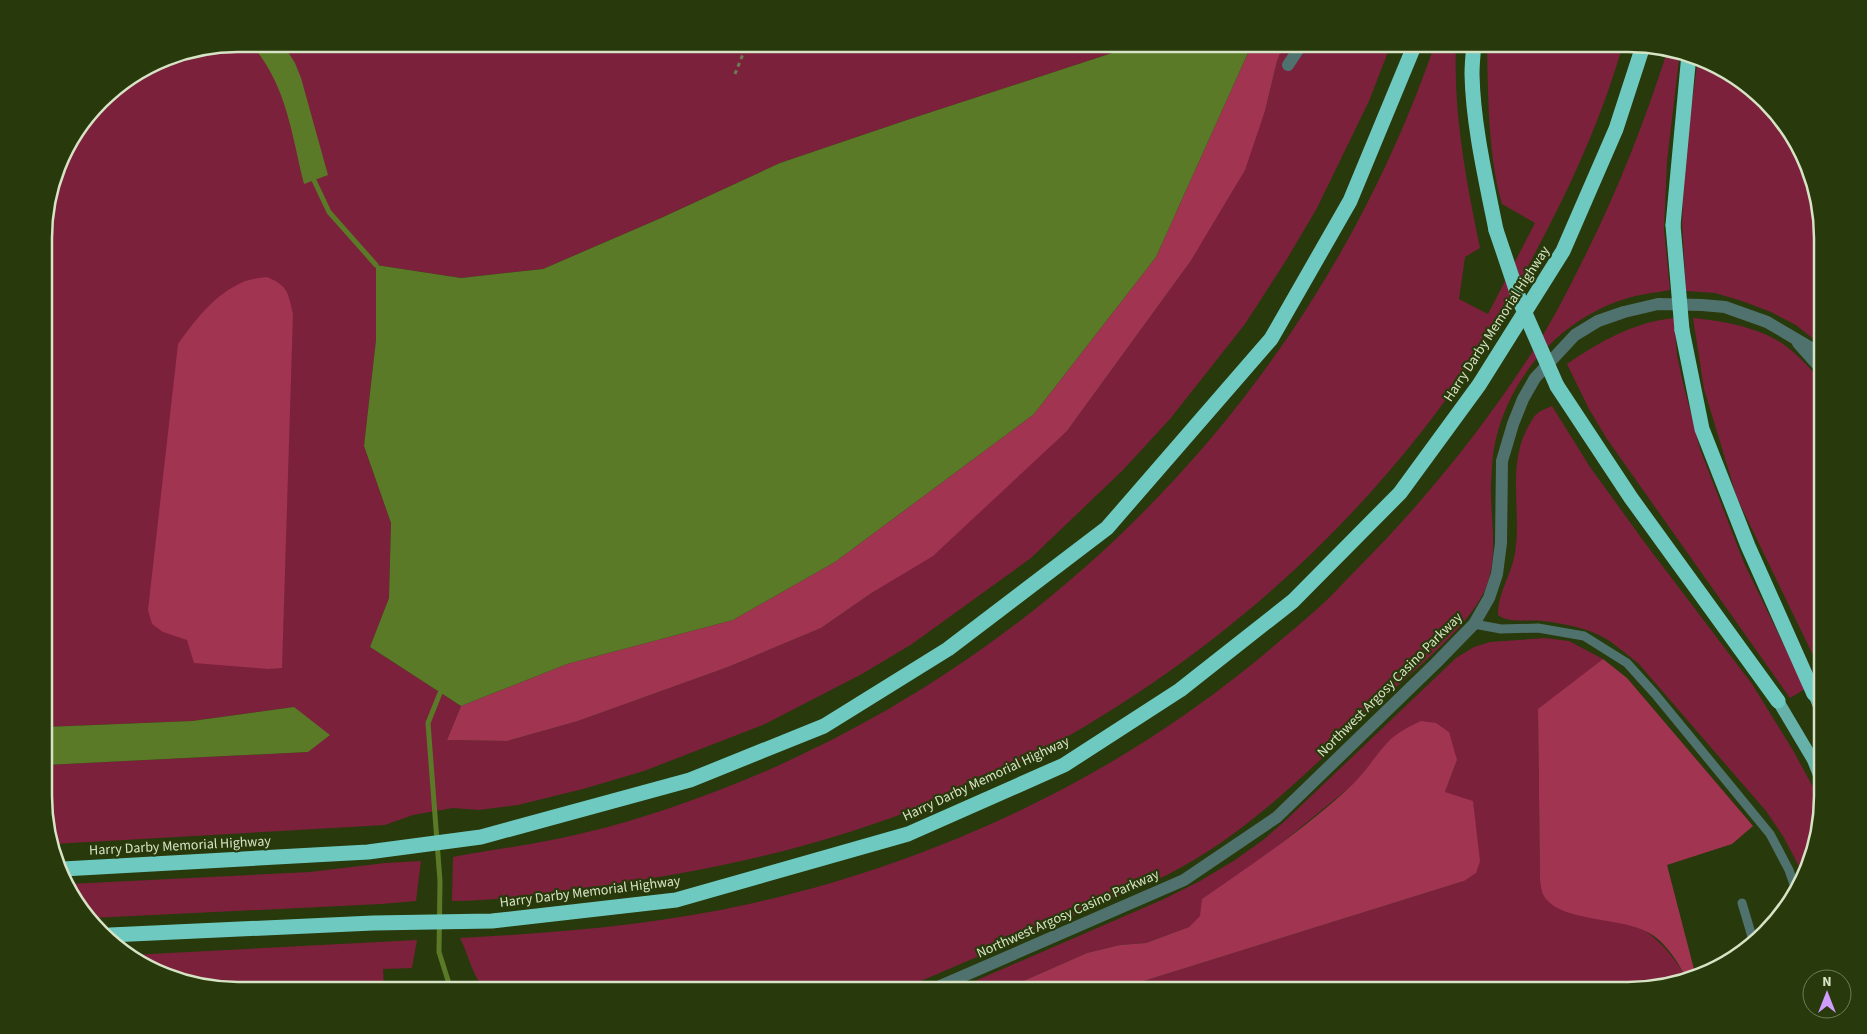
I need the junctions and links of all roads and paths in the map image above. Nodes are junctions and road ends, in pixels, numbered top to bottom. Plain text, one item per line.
1 (744, 52) edge
2 (1297, 52) edge
3 (1412, 52) edge
4 (1473, 52) edge
5 (1642, 53) edge
6 (1688, 62) edge
7 (1288, 65) dead end
8 (735, 74) dead end
9 (1794, 337) junction
10 (1814, 349) edge
11 (1814, 360) edge
12 (1474, 624) junction
13 (1814, 694) edge
14 (1778, 701) joint
15 (1814, 762) edge
16 (68, 869) edge
17 (1793, 882) edge
18 (1742, 903) dead end
19 (116, 935) edge
20 (1751, 935) edge
21 (949, 982) edge

1 - 8 path
2 - 7 street
3 - 16 highway, Harry Darby Memorial Highway
4 - 14 highway, bridge
5 - 19 highway, Harry Darby Memorial Highway
6 - 13 highway, bridge
9 - 10 street, Northwest Argosy Casino Parkway
9 - 11 street, Northwest Argosy Casino Parkway
9 - 12 street, Northwest Argosy Casino Parkway
12 - 17 lane
12 - 21 street, Northwest Argosy Casino Parkway
14 - 15 main road
18 - 20 lane

